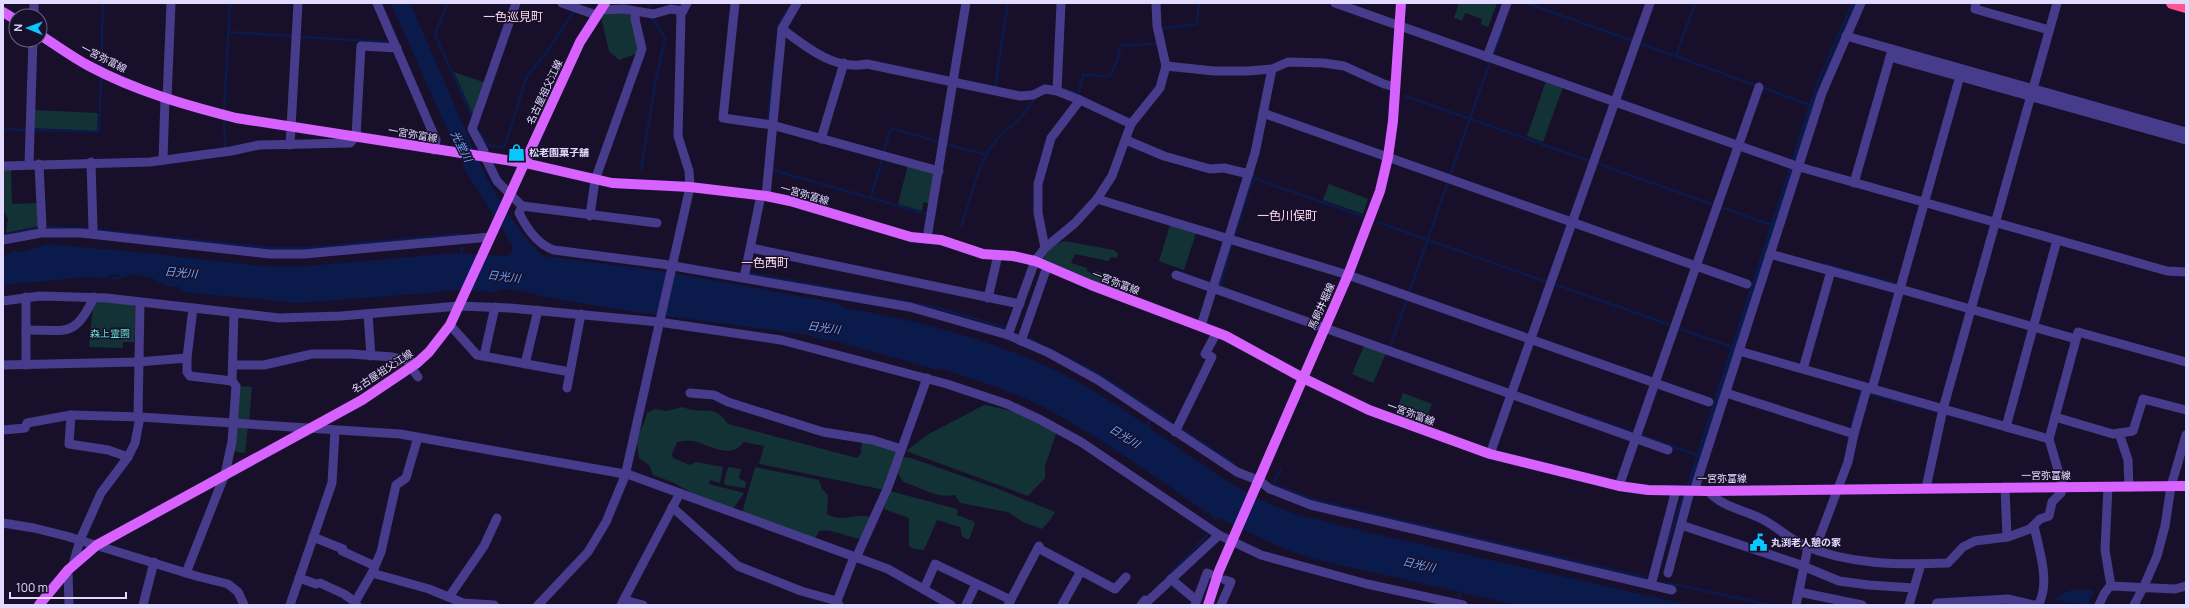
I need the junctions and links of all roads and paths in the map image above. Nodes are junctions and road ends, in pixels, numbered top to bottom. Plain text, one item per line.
1 (171, 3) edge
2 (298, 3) edge
3 (377, 3) edge
4 (516, 3) edge
5 (562, 3) edge
6 (735, 3) edge
7 (966, 3) edge
8 (1061, 3) edge
9 (1156, 3) edge
10 (1335, 3) edge
11 (1401, 3) edge
12 (1506, 3) edge
13 (1650, 3) edge
14 (1861, 3) edge
15 (1976, 3) edge
16 (2057, 3) edge
17 (2172, 3) edge
18 (794, 4) edge
19 (685, 7) edge
20 (2186, 7) edge
21 (600, 9) edge
22 (636, 12) junction
23 (1400, 25) junction
24 (782, 29) junction
25 (2049, 30) junction
26 (1846, 36) junction
27 (48, 39) edge
28 (33, 48) edge
29 (397, 48) junction
30 (1891, 53) junction
31 (1487, 56) junction
32 (844, 63) junction
33 (1166, 66) junction
34 (1272, 69) junction
35 (1960, 76) junction
36 (954, 82) junction
37 (1395, 87) junction
38 (1759, 87) dead end
39 (1056, 91) junction
40 (2032, 93) junction
41 (166, 99) junction
42 (1080, 100) junction
43 (1615, 102) junction
44 (1263, 113) junction
45 (1131, 124) junction
46 (772, 126) junction
47 (291, 127) junction
48 (2186, 132) edge
49 (356, 136) junction
50 (821, 139) junction
51 (1126, 140) junction
52 (2186, 140) edge
53 (290, 145) junction
54 (1738, 146) junction
55 (434, 150) junction
56 (483, 157) junction
57 (1388, 157) junction
58 (163, 160) junction
59 (91, 162) junction
60 (525, 162) junction
61 (29, 164) junction
62 (39, 164) junction
63 (1794, 165) junction
64 (3, 166) edge
65 (939, 171) junction
66 (1249, 174) junction
67 (595, 180) junction
68 (1854, 183) junction
69 (690, 187) junction
70 (763, 196) junction
71 (509, 198) junction
72 (1097, 199) junction
73 (1925, 203) junction
74 (522, 206) junction
75 (590, 216) junction
76 (1572, 222) junction
77 (657, 223) dead end
78 (1995, 223) junction
79 (42, 226) dead end
80 (93, 229) dead end
81 (492, 233) junction
82 (927, 238) junction
83 (1229, 239) junction
84 (3, 240) edge
85 (2057, 240) junction
86 (751, 248) junction
87 (1045, 248) junction
88 (1770, 254) junction
89 (998, 256) junction
90 (1035, 261) junction
91 (1047, 266) junction
92 (1696, 266) junction
93 (671, 267) junction
94 (1831, 271) junction
95 (2186, 272) edge
96 (1176, 275) dead end
97 (1348, 275) junction
98 (744, 278) junction
99 (1747, 284) dead end
100 (1213, 289) junction
101 (1900, 290) junction
102 (26, 297) junction
103 (94, 297) junction
104 (988, 298) junction
105 (3, 301) edge
106 (140, 302) junction
107 (1020, 304) junction
108 (459, 306) junction
109 (193, 308) junction
110 (496, 308) junction
111 (1971, 309) junction
112 (538, 310) junction
113 (234, 313) junction
114 (368, 314) junction
115 (581, 314) junction
116 (660, 320) junction
117 (450, 325) junction
118 (1201, 326) junction
119 (2033, 327) junction
120 (1324, 328) junction
121 (26, 330) junction
122 (1217, 332) junction
123 (1008, 335) junction
124 (2076, 339) junction
125 (1531, 340) junction
126 (1021, 341) junction
127 (1739, 352) junction
128 (371, 356) junction
129 (484, 356) junction
130 (187, 358) junction
131 (138, 362) junction
132 (2186, 362) edge
133 (525, 364) junction
134 (3, 365) edge
135 (26, 365) junction
136 (232, 365) junction
137 (414, 365) junction
138 (1803, 369) junction
139 (570, 372) junction
140 (418, 377) dead end
141 (927, 378) junction
142 (1303, 378) junction
143 (232, 381) junction
144 (1655, 383) junction
145 (567, 388) dead end
146 (1870, 388) junction
147 (690, 393) dead end
148 (1726, 393) junction
149 (1511, 395) junction
150 (1709, 402) dead end
151 (1943, 409) junction
152 (2186, 410) edge
153 (71, 415) junction
154 (139, 417) junction
155 (2055, 417) junction
156 (234, 424) junction
157 (2006, 427) junction
158 (308, 429) junction
159 (3, 430) edge
160 (335, 431) junction
161 (1175, 432) junction
162 (2119, 433) junction
163 (1854, 434) junction
164 (2186, 435) edge
165 (418, 437) junction
166 (1635, 439) junction
167 (2048, 439) junction
168 (901, 449) junction
169 (1668, 450) dead end
170 (1490, 454) junction
171 (128, 457) junction
172 (225, 474) junction
173 (625, 476) junction
174 (1259, 483) junction
175 (1618, 486) junction
176 (2171, 486) junction
177 (2186, 486) edge
178 (2063, 487) junction
179 (2108, 487) junction
180 (2129, 487) junction
181 (1926, 488) junction
182 (2005, 488) junction
183 (1839, 489) junction
184 (1676, 490) junction
185 (1692, 491) junction
186 (1708, 491) junction
187 (680, 494) junction
188 (672, 507) junction
189 (497, 518) dead end
190 (3, 523) edge
191 (1681, 524) junction
192 (2034, 526) junction
193 (1219, 535) junction
194 (313, 537) junction
195 (2007, 537) junction
196 (80, 540) junction
197 (1233, 540) junction
198 (97, 545) junction
199 (1812, 548) junction
200 (855, 558) junction
201 (154, 562) junction
202 (1921, 564) junction
203 (1804, 566) junction
204 (70, 567) junction
205 (373, 570) junction
206 (1081, 571) junction
207 (186, 573) junction
208 (1668, 573) dead end
209 (1210, 574) dead end
210 (1126, 577) dead end
211 (300, 578) junction
212 (1171, 580) junction
213 (1225, 580) dead end
214 (976, 584) junction
215 (1651, 585) junction
216 (2112, 586) junction
217 (2144, 586) junction
218 (2186, 586) edge
219 (1914, 588) junction
220 (924, 589) junction
221 (2175, 589) junction
222 (1672, 590) dead end
223 (2186, 590) edge
224 (1799, 592) junction
225 (449, 597) junction
226 (622, 602) edge
227 (356, 603) edge
228 (838, 603) edge
229 (1009, 603) edge
230 (1196, 603) edge
231 (39, 605) edge
232 (69, 605) edge
233 (143, 605) edge
234 (243, 605) edge
235 (290, 605) edge
236 (494, 605) edge
237 (538, 605) edge
238 (643, 605) edge
239 (951, 605) edge
240 (966, 605) edge
241 (1062, 605) edge
242 (1141, 605) edge
243 (1208, 605) edge
244 (1221, 605) edge
245 (1463, 605) edge
246 (1796, 605) edge
247 (1862, 605) edge
248 (1909, 605) edge
249 (1936, 605) edge
250 (2034, 605) edge
251 (2038, 605) edge
252 (2098, 605) edge
253 (2134, 605) edge

1 - 41 street
2 - 47 street
3 - 29 street
4 - 56 street
5 - 21 street
6 - 46 street
7 - 36 street
8 - 39 street
9 - 33 street
10 - 23 street
11 - 23 main road, 馬飼井堀線
12 - 31 street
13 - 43 street
14 - 26 street
15 - 25 street
16 - 25 street
17 - 20 highway
18 - 24 street
19 - 22 street
19 - 69 street
21 - 22 street
21 - 60 main road, 名古屋祖父江線
22 - 67 street
23 - 31 street
23 - 37 main road, 馬飼井堀線
24 - 32 street
24 - 46 street
25 - 40 street
26 - 30 street
26 - 63 street
27 - 41 main road, 一宮弥富線
28 - 61 street
29 - 49 street
29 - 55 street
30 - 35 street
30 - 40 street
30 - 68 street
31 - 43 street
32 - 36 street
32 - 50 street
33 - 34 street
33 - 45 street
34 - 37 street
34 - 44 street
35 - 40 street
35 - 73 street
36 - 39 street
36 - 65 street
37 - 57 main road, 馬飼井堀線
38 - 54 street
39 - 42 street
40 - 48 street
40 - 52 street
40 - 78 street
41 - 47 main road, 一宮弥富線
41 - 58 street
42 - 45 street
42 - 87 street
43 - 54 street
43 - 76 street
44 - 57 street
44 - 66 street
45 - 51 street
46 - 50 street
46 - 70 street
47 - 49 main road, 一宮弥富線
47 - 53 street
49 - 53 street
49 - 55 main road, 一宮弥富線
50 - 65 street
51 - 66 street
51 - 72 street
53 - 58 street
54 - 63 street
54 - 92 street
55 - 56 main road, 一宮弥富線
56 - 60 main road, 一宮弥富線
56 - 71 street
57 - 76 street
57 - 97 main road, 馬飼井堀線
58 - 59 street
59 - 62 street
59 - 80 street
60 - 67 main road, 一宮弥富線
60 - 71 main road, 名古屋祖父江線
61 - 62 street
61 - 64 street
62 - 79 street
63 - 68 street
63 - 88 street
65 - 82 street
66 - 83 street
67 - 69 main road, 一宮弥富線
67 - 75 street
68 - 73 street
69 - 70 main road, 一宮弥富線
69 - 93 street
70 - 82 main road, 一宮弥富線
70 - 86 street
71 - 74 street
71 - 81 main road, 名古屋祖父江線
72 - 83 street
72 - 87 street
73 - 78 street
73 - 101 street
74 - 75 street
74 - 93 street
75 - 77 street
76 - 92 street
76 - 125 street
78 - 85 street
78 - 111 street
81 - 84 street
81 - 108 main road, 名古屋祖父江線
82 - 89 main road, 一宮弥富線
83 - 97 street
83 - 100 street
85 - 95 street
85 - 119 street
86 - 98 street
86 - 104 street
87 - 90 street
88 - 94 street
88 - 127 street
89 - 90 main road, 一宮弥富線
89 - 104 street
90 - 91 main road, 一宮弥富線
90 - 107 street
91 - 118 main road, 一宮弥富線
91 - 126 street
92 - 99 street
92 - 144 street
93 - 98 street
93 - 116 street
94 - 101 street
94 - 138 street
96 - 100 street
97 - 120 main road, 馬飼井堀線
97 - 125 street
98 - 123 street
100 - 118 street
100 - 120 street
101 - 111 street
101 - 146 street
102 - 103 street
102 - 105 street
102 - 121 street
103 - 106 street
103 - 121 street
104 - 107 street
106 - 109 street
106 - 131 street
107 - 123 street
108 - 110 street
108 - 114 street
108 - 117 main road, 名古屋祖父江線
109 - 113 street
109 - 130 street
110 - 112 street
110 - 129 street
111 - 119 street
111 - 151 street
112 - 115 street
112 - 133 street
113 - 114 street
113 - 136 street
114 - 128 street
115 - 116 street
115 - 139 street
116 - 141 street
116 - 173 street
117 - 129 street
117 - 137 main road, 名古屋祖父江線
118 - 122 main road, 一宮弥富線
119 - 124 street
119 - 157 street
120 - 142 main road, 馬飼井堀線
120 - 149 street
121 - 135 street
122 - 142 main road, 一宮弥富線
122 - 161 street
123 - 126 street
124 - 132 street
124 - 155 street
125 - 144 street
125 - 149 street
126 - 161 street
127 - 138 street
127 - 148 street
128 - 136 street
128 - 137 street
129 - 133 street
130 - 131 street
130 - 143 street
131 - 135 street
131 - 154 street
133 - 139 street
134 - 135 street
136 - 143 street
137 - 140 street
137 - 158 main road, 名古屋祖父江線
138 - 146 street
139 - 145 street
141 - 168 street
141 - 193 street
142 - 170 main road, 一宮弥富線
142 - 174 main road, 馬飼井堀線
143 - 156 street
144 - 150 street
144 - 166 street
146 - 151 street
146 - 163 street
147 - 168 street
148 - 163 street
148 - 185 street
149 - 166 street
149 - 170 street
151 - 157 street
151 - 181 street
152 - 162 street
153 - 154 street
153 - 159 street
153 - 171 street
154 - 156 street
154 - 171 street
155 - 162 street
155 - 167 street
156 - 158 street
156 - 172 street
157 - 167 street
158 - 160 street
158 - 172 main road, 名古屋祖父江線
160 - 165 street
160 - 194 street
161 - 174 street
162 - 180 street
163 - 183 street
164 - 176 street
165 - 173 street
165 - 205 street
166 - 169 street
166 - 175 street
167 - 178 street
168 - 200 street
170 - 175 main road, 一宮弥富線
171 - 196 street
172 - 198 main road, 名古屋祖父江線
172 - 207 street
173 - 187 street
173 - 237 street
174 - 197 main road, 馬飼井堀線
174 - 215 street
175 - 184 main road, 一宮弥富線
176 - 177 main road, 一宮弥富線
176 - 180 main road, 一宮弥富線
176 - 217 street
178 - 179 main road, 一宮弥富線
178 - 182 main road, 一宮弥富線
178 - 192 street
179 - 180 main road, 一宮弥富線
179 - 216 street
181 - 182 main road, 一宮弥富線
181 - 183 main road, 一宮弥富線
182 - 195 street
183 - 186 main road, 一宮弥富線
183 - 199 street
184 - 185 main road, 一宮弥富線
184 - 215 street
185 - 186 main road, 一宮弥富線
185 - 191 street
186 - 199 street
187 - 188 street
187 - 200 street
188 - 226 street
188 - 228 street
189 - 225 street
190 - 196 street
191 - 203 street
191 - 208 street
192 - 195 street
192 - 251 street
193 - 197 street
193 - 212 street
194 - 205 street
194 - 211 street
195 - 202 street
196 - 198 street
196 - 204 street
197 - 243 main road, 馬飼井堀線
197 - 245 street
198 - 201 street
198 - 204 main road, 名古屋祖父江線
199 - 202 street
199 - 203 street
200 - 220 street
200 - 228 street
201 - 207 street
201 - 233 street
202 - 219 street
203 - 219 street
203 - 224 street
204 - 231 main road, 名古屋祖父江線
204 - 232 street
205 - 225 street
205 - 227 street
206 - 210 street
206 - 229 street
206 - 241 street
207 - 234 street
209 - 230 street
211 - 227 street
211 - 235 street
212 - 230 street
212 - 242 street
213 - 244 street
214 - 220 street
214 - 229 street
214 - 240 street
215 - 222 street
216 - 217 street
216 - 252 street
217 - 221 street
217 - 253 street
218 - 221 street
219 - 248 street
220 - 239 street
221 - 223 street
224 - 246 street
224 - 247 street
225 - 236 street
226 - 238 street
249 - 250 street

